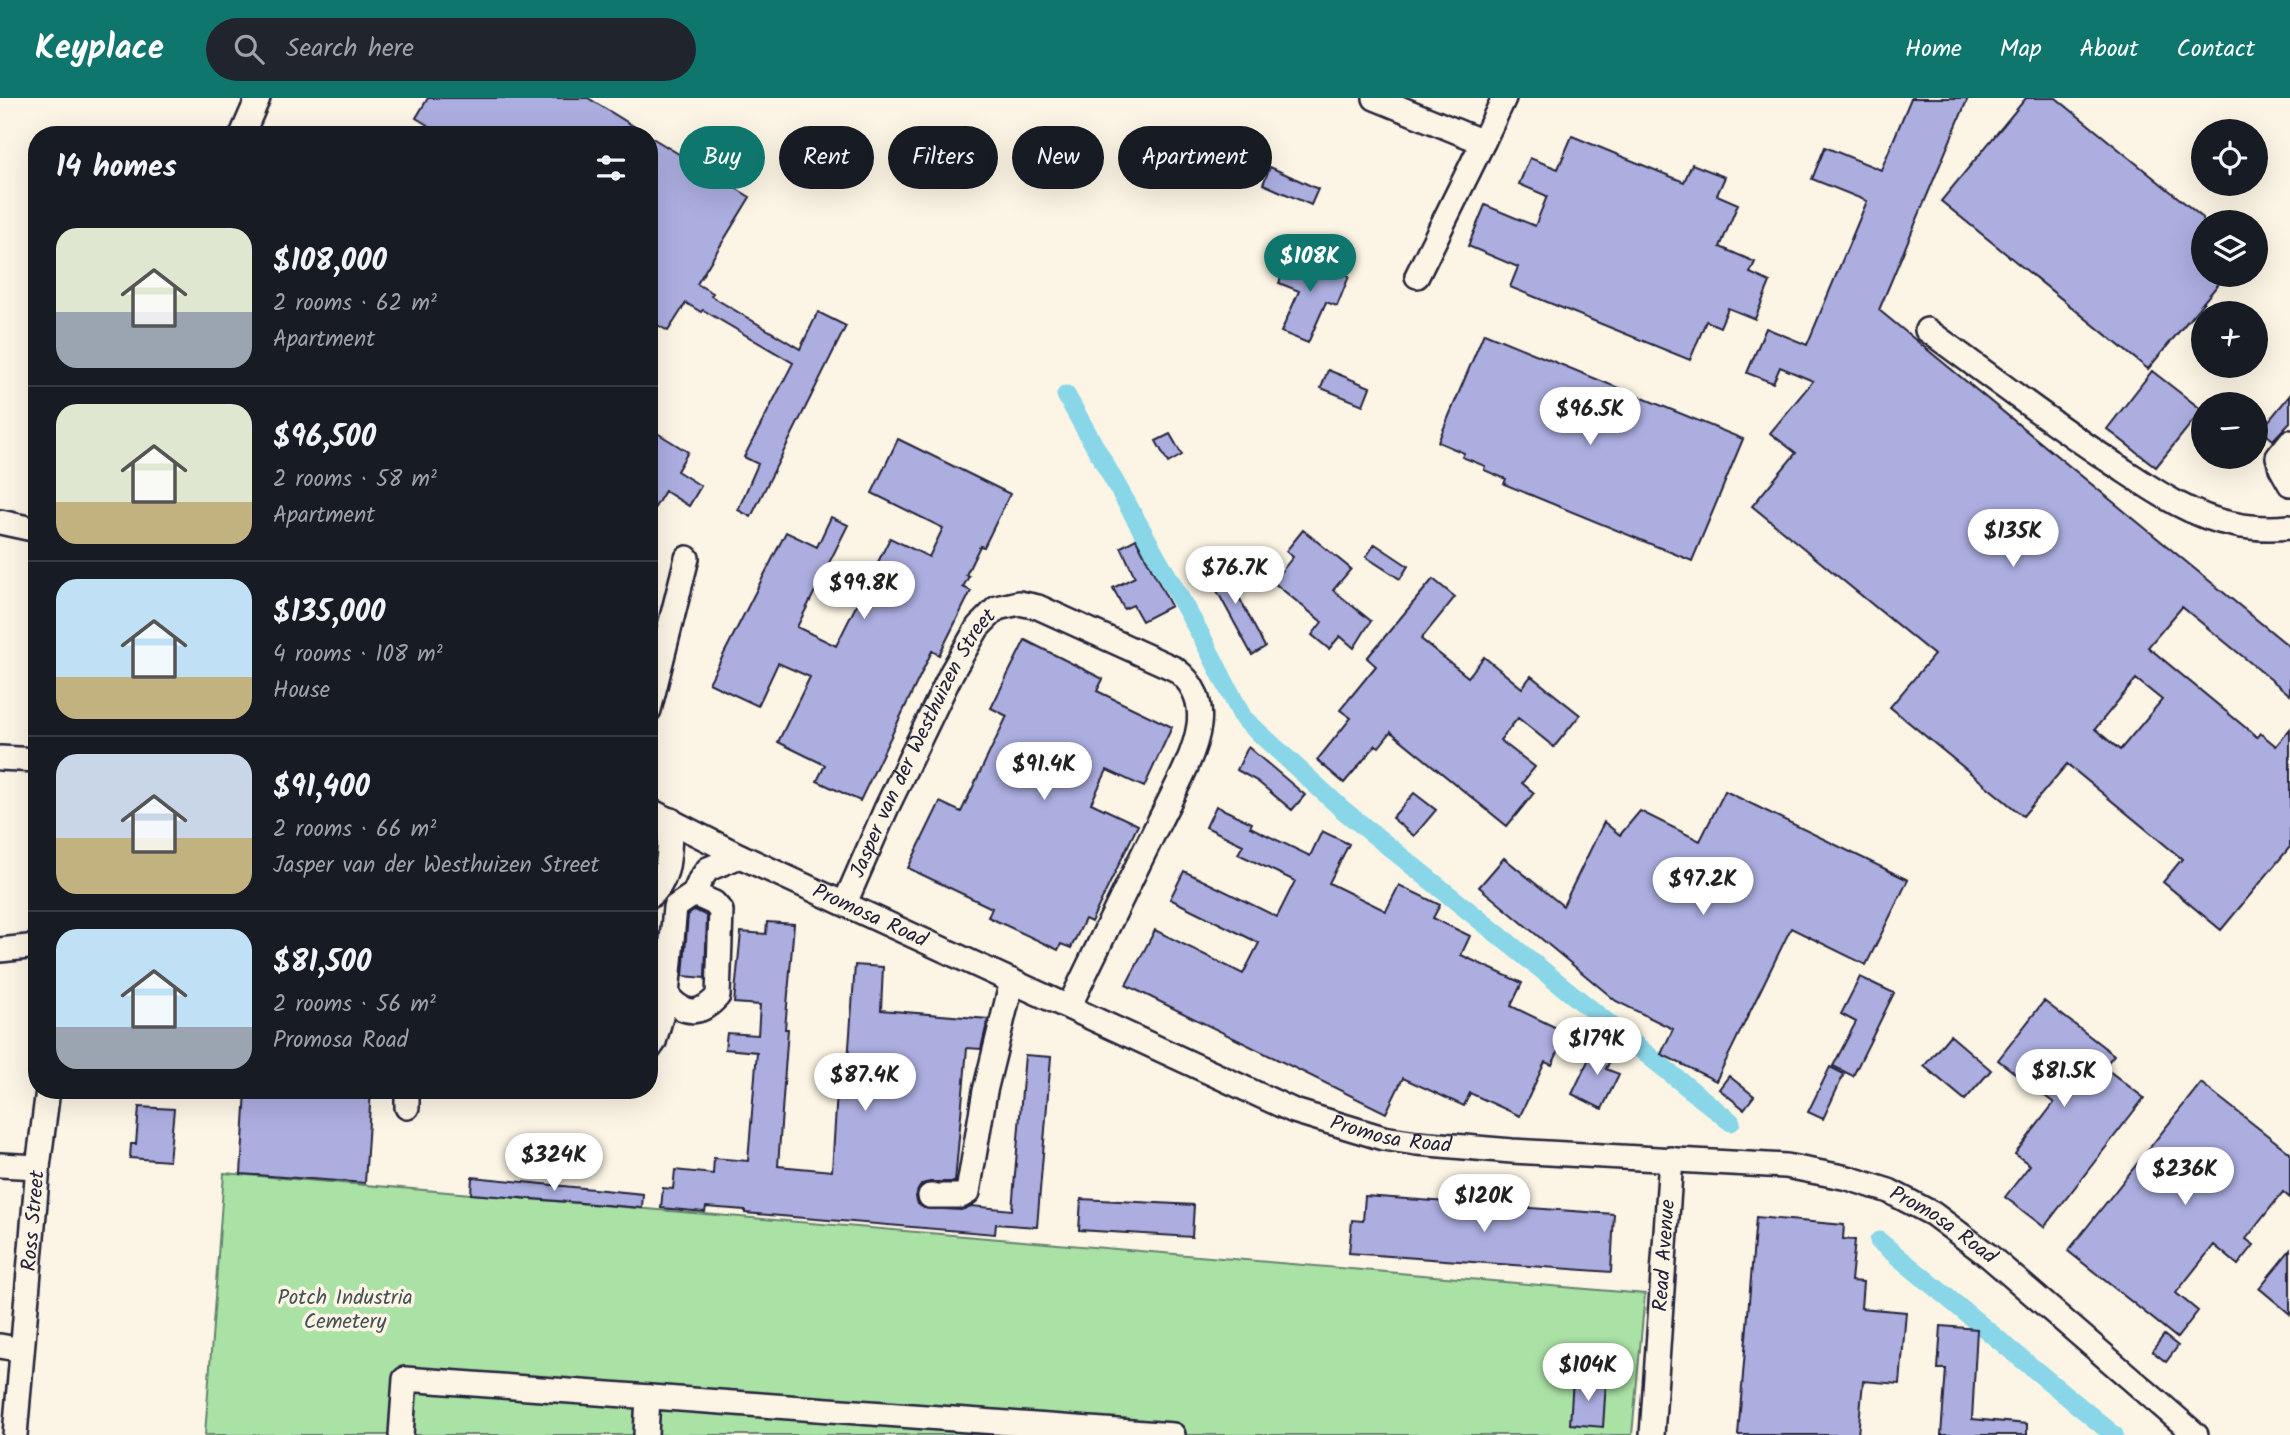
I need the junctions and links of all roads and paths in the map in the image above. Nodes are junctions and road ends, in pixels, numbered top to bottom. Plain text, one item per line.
1 (258, 98) edge
2 (1375, 98) edge
3 (1504, 98) edge
4 (246, 126) edge
5 (1483, 142) junction
6 (1417, 276) dead end
7 (1927, 330) dead end
8 (2290, 442) edge
9 (2290, 484) edge
10 (0, 522) edge
11 (2290, 527) edge
12 (28, 528) edge
13 (687, 558) dead end
14 (658, 674) edge
15 (0, 758) edge
16 (28, 760) edge
17 (658, 814) edge
18 (671, 820) junction
19 (740, 856) junction
20 (658, 890) edge
21 (694, 894) junction
22 (845, 904) junction
23 (28, 947) edge
24 (0, 950) edge
25 (1013, 981) junction
26 (667, 995) junction
27 (1069, 1007) junction
28 (658, 1028) edge
29 (47, 1099) edge
30 (1671, 1159) junction
31 (0, 1164) edge
32 (38, 1167) junction
33 (930, 1196) dead end
34 (11, 1348) edge
35 (648, 1397) junction
36 (15, 1435) edge
37 (401, 1435) edge
38 (646, 1435) edge
39 (1173, 1435) edge
40 (1652, 1435) edge
41 (2196, 1435) edge

1 - 4 street
2 - 5 street
3 - 5 street
5 - 6 street
7 - 11 street
8 - 9 street
10 - 12 street
13 - 14 street
15 - 16 street
17 - 18 street, Promosa Road
18 - 19 street, Promosa Road
18 - 20 street
19 - 21 street
19 - 22 street, Promosa Road
21 - 26 street
21 - 26 street
22 - 25 street, Promosa Road
22 - 27 street, Jasper van der Westhuizen Street
23 - 24 street
25 - 27 street, Promosa Road
25 - 33 street
26 - 28 street
27 - 30 street, Promosa Road
29 - 32 street, Ross Street
30 - 40 street, Read Avenue
30 - 41 street, Promosa Road
31 - 32 street
32 - 34 street, Ross Street
34 - 36 street, Ross Street
35 - 37 street
35 - 38 street
35 - 39 street

